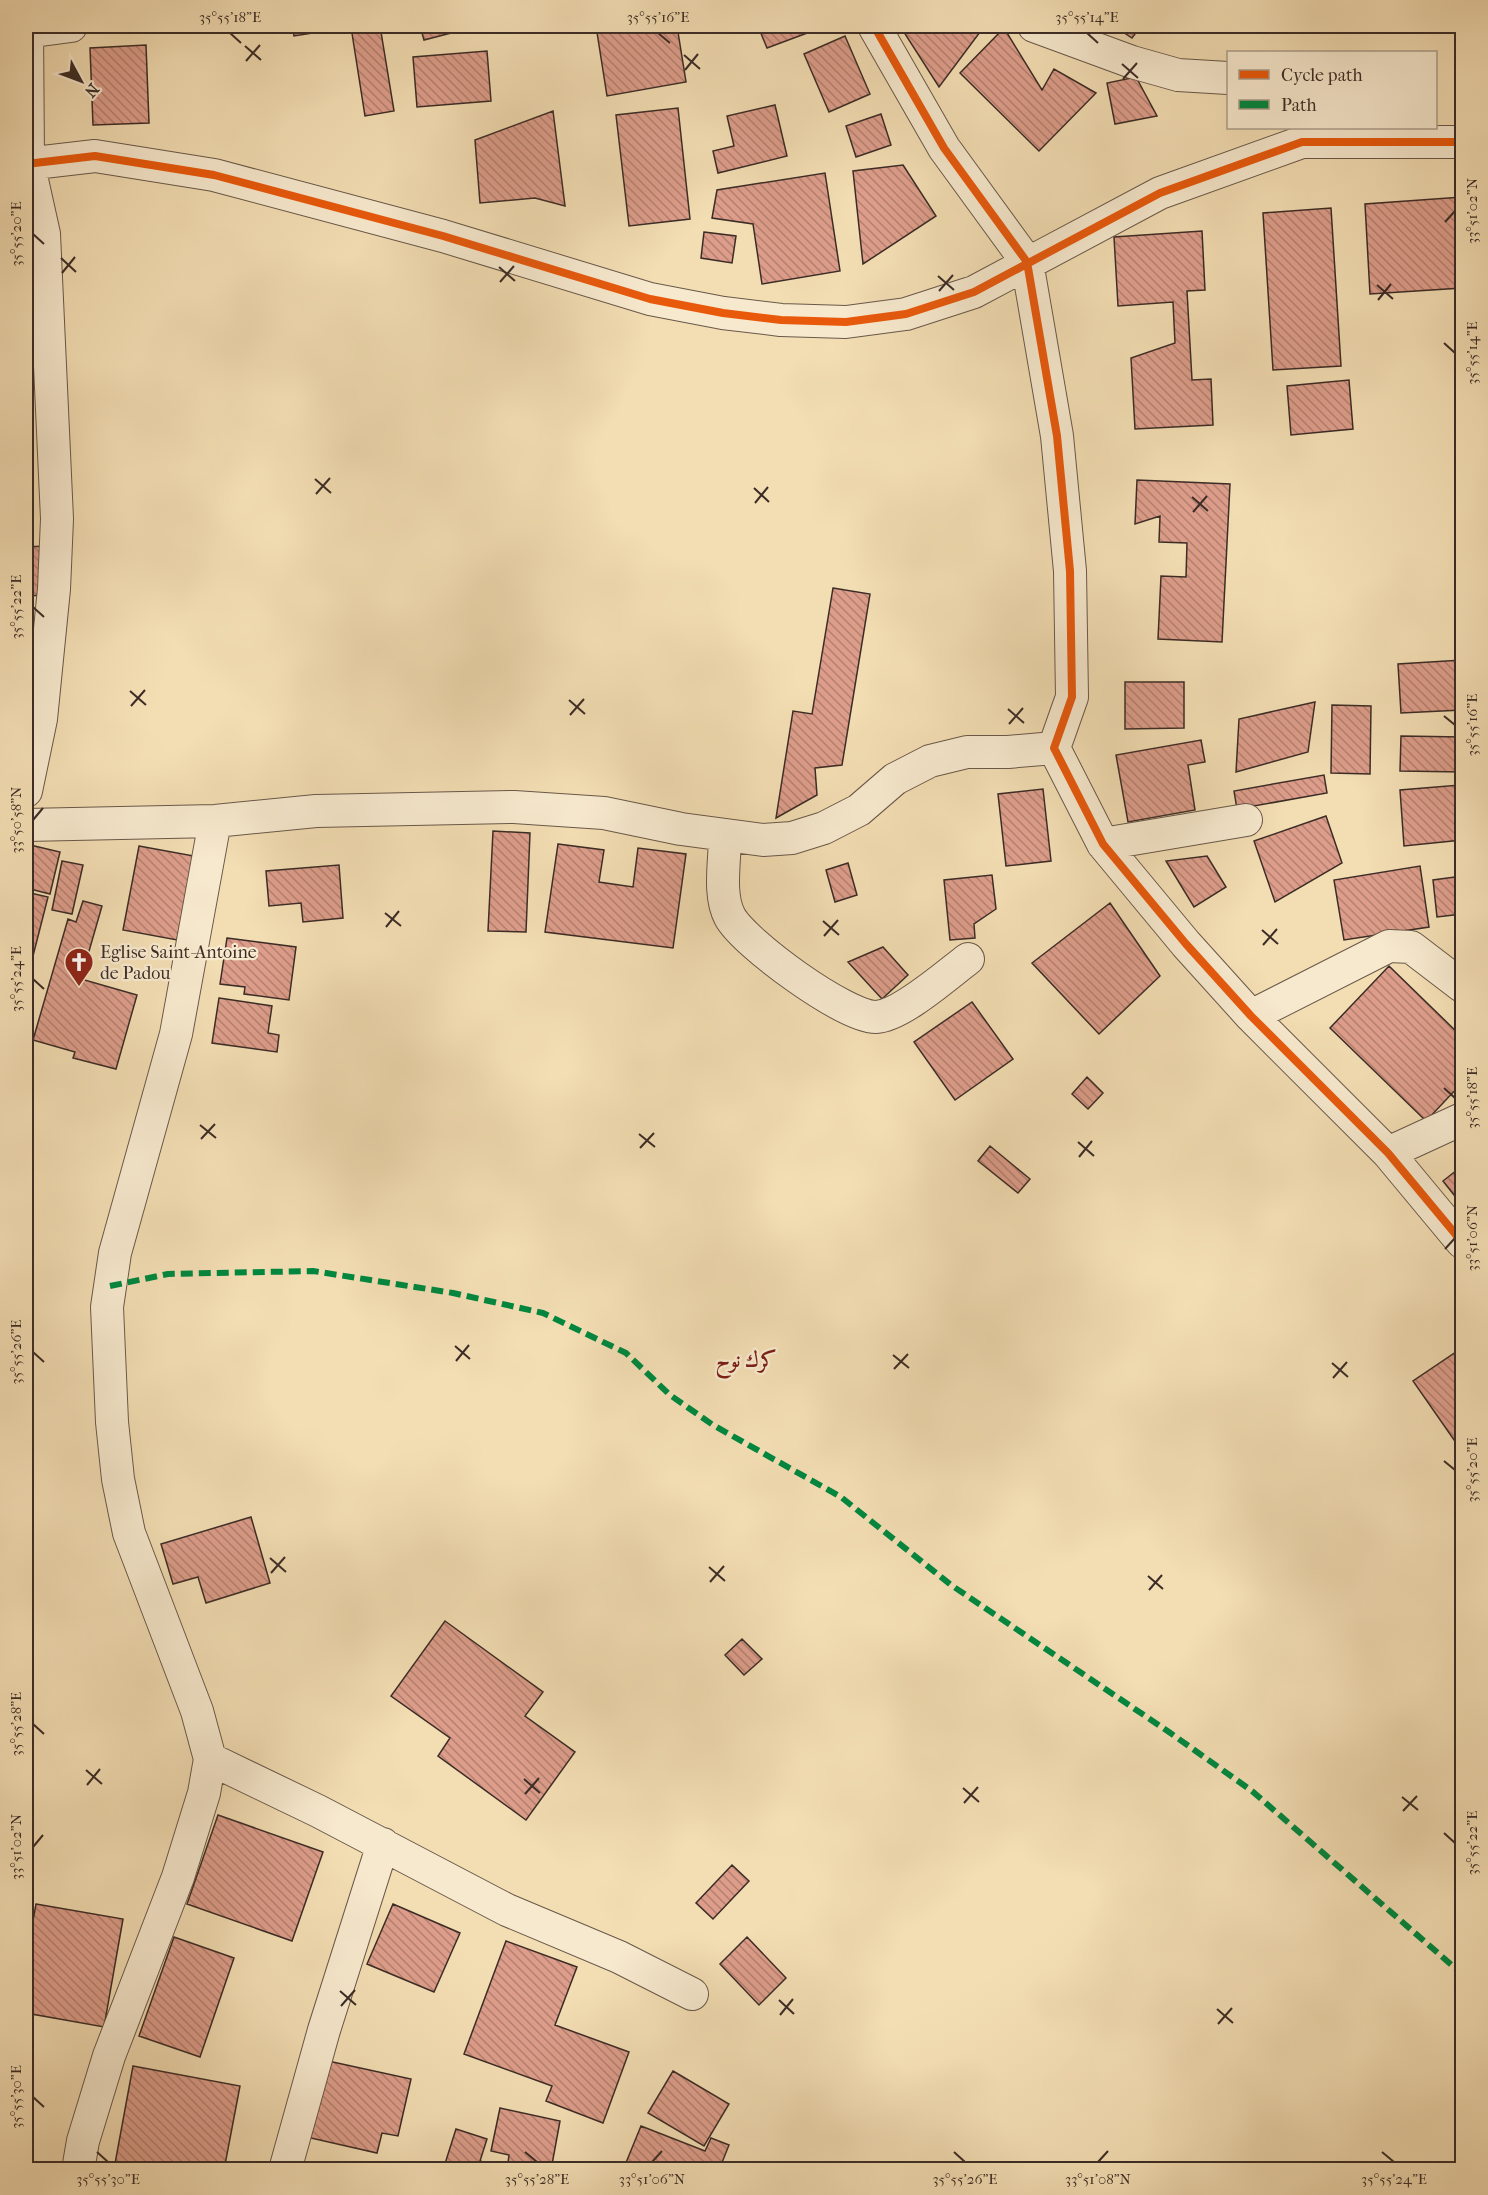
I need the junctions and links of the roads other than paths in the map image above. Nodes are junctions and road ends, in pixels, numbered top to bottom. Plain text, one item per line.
1 (70, 26) edge
2 (874, 26) edge
3 (1034, 26) edge
4 (27, 30) edge
5 (1227, 78) edge
6 (1300, 135) edge
7 (1462, 142) edge
8 (26, 163) edge
9 (1027, 262) junction
10 (1054, 748) junction
11 (26, 791) edge
12 (1246, 820) dead end
13 (214, 821) junction
14 (26, 825) edge
15 (725, 836) junction
16 (1103, 844) junction
17 (968, 959) dead end
18 (1462, 986) edge
19 (1251, 1016) junction
20 (1462, 1119) edge
21 (1388, 1153) junction
22 (1462, 1242) edge
23 (210, 1760) junction
24 (383, 1844) junction
25 (692, 1994) dead end
26 (78, 2169) edge
27 (285, 2169) edge

1 - 4 street
2 - 9 street
3 - 5 street
4 - 8 street
6 - 7 street
6 - 9 street
8 - 9 street
8 - 11 street
9 - 10 street
10 - 15 street
10 - 16 street
12 - 16 street
13 - 14 street
13 - 15 street
13 - 23 street
15 - 17 street
16 - 19 street
18 - 19 street
19 - 21 street
20 - 21 street
21 - 22 street
23 - 24 street
23 - 26 street
24 - 25 street
24 - 27 street

